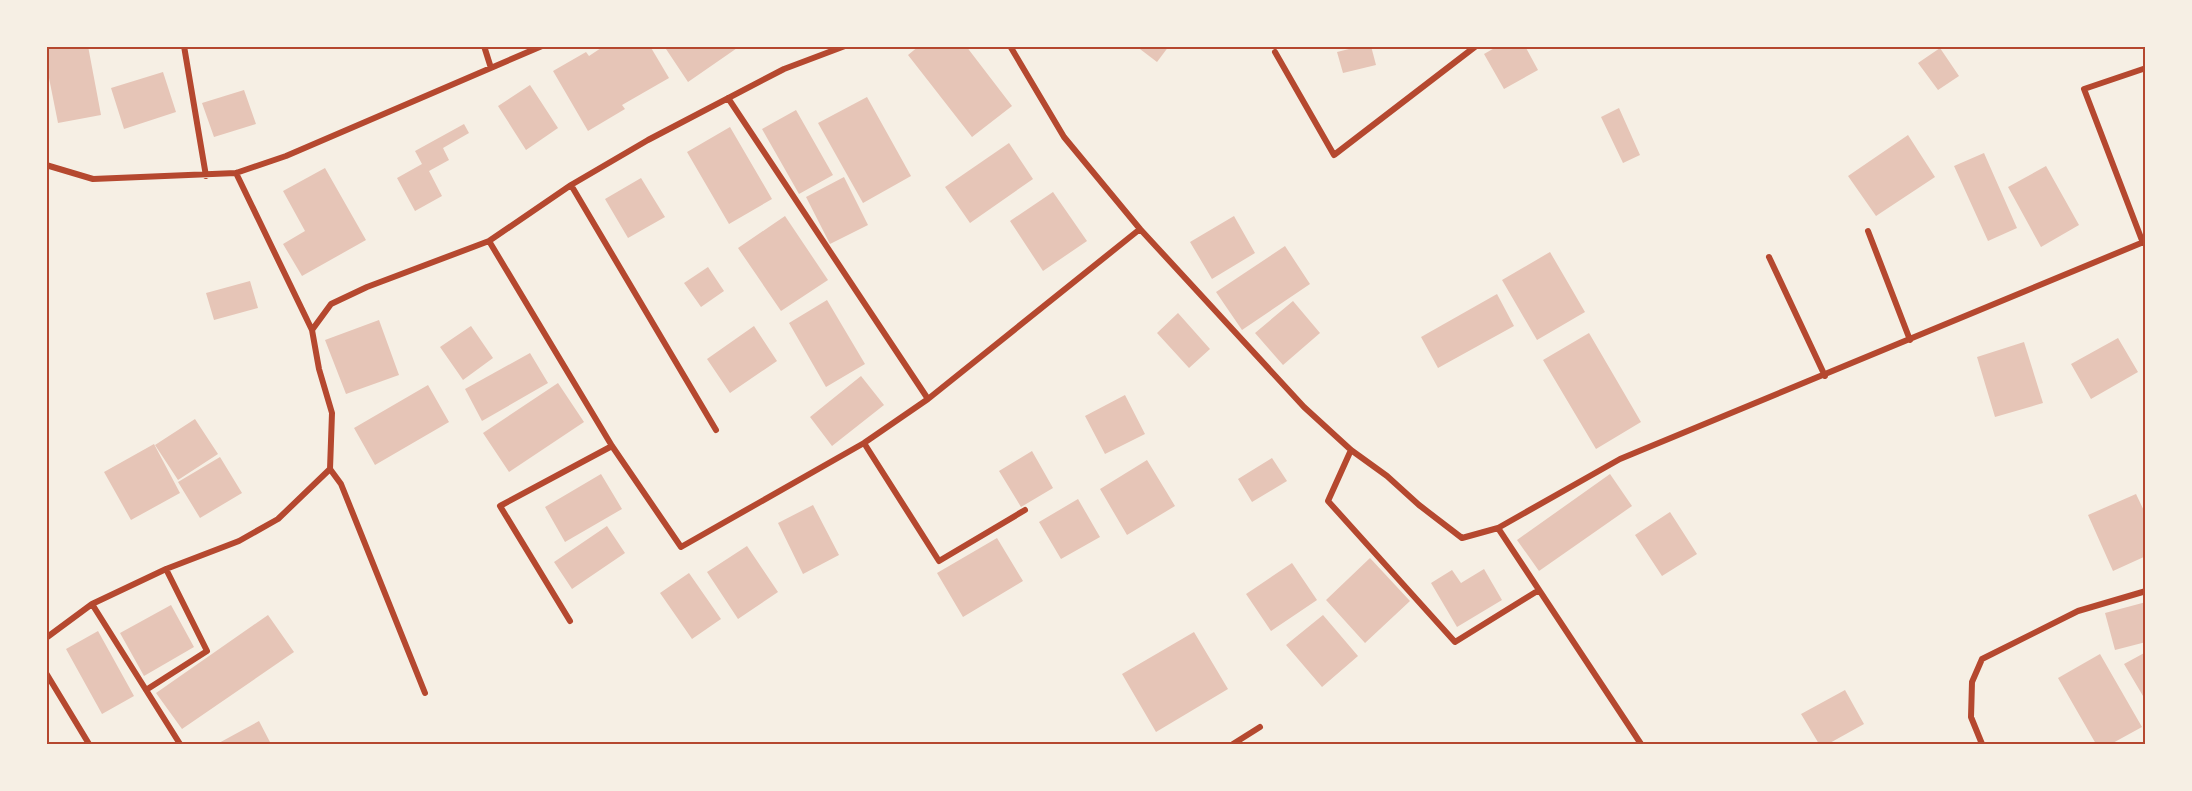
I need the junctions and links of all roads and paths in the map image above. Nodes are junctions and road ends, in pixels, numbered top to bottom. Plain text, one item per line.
1 (184, 46) edge
2 (484, 46) edge
3 (542, 46) edge
4 (845, 46) edge
5 (1010, 46) edge
6 (1476, 46) edge
7 (1275, 52) dead end
8 (491, 68) junction
9 (2145, 68) edge
10 (728, 98) junction
11 (46, 165) edge
12 (236, 173) junction
13 (206, 176) junction
14 (571, 185) junction
15 (1140, 229) junction
16 (1868, 231) dead end
17 (489, 242) junction
18 (2144, 242) edge
19 (1769, 257) dead end
20 (312, 330) junction
21 (1910, 340) junction
22 (1825, 376) junction
23 (928, 399) junction
24 (716, 430) dead end
25 (864, 443) junction
26 (612, 446) junction
27 (1351, 450) junction
28 (330, 469) junction
29 (1025, 510) dead end
30 (1498, 528) junction
31 (166, 569) junction
32 (1539, 590) junction
33 (2145, 591) edge
34 (92, 604) junction
35 (570, 621) dead end
36 (46, 638) edge
37 (46, 673) edge
38 (146, 690) junction
39 (425, 693) dead end
40 (1260, 727) dead end
41 (88, 744) edge
42 (180, 744) edge
43 (1233, 744) edge
44 (1641, 744) edge
45 (1983, 744) edge

1 - 13 street
2 - 8 street
3 - 8 street
4 - 10 street
5 - 15 street
6 - 7 street
8 - 12 street
9 - 18 street
10 - 14 street
10 - 23 street
11 - 13 street
12 - 13 street
12 - 20 street
14 - 17 street
14 - 24 street
15 - 23 street
15 - 27 street
16 - 21 street
17 - 20 street
17 - 26 street
18 - 21 street
19 - 22 street
20 - 28 street
21 - 22 street
22 - 30 street
23 - 25 street
25 - 26 street
25 - 29 street
26 - 35 street
27 - 30 street
27 - 32 street
28 - 31 street
28 - 39 street
30 - 32 street
31 - 34 street
31 - 38 street
32 - 44 street
33 - 45 street
34 - 36 street
34 - 38 street
37 - 41 street
38 - 42 street
40 - 43 street

